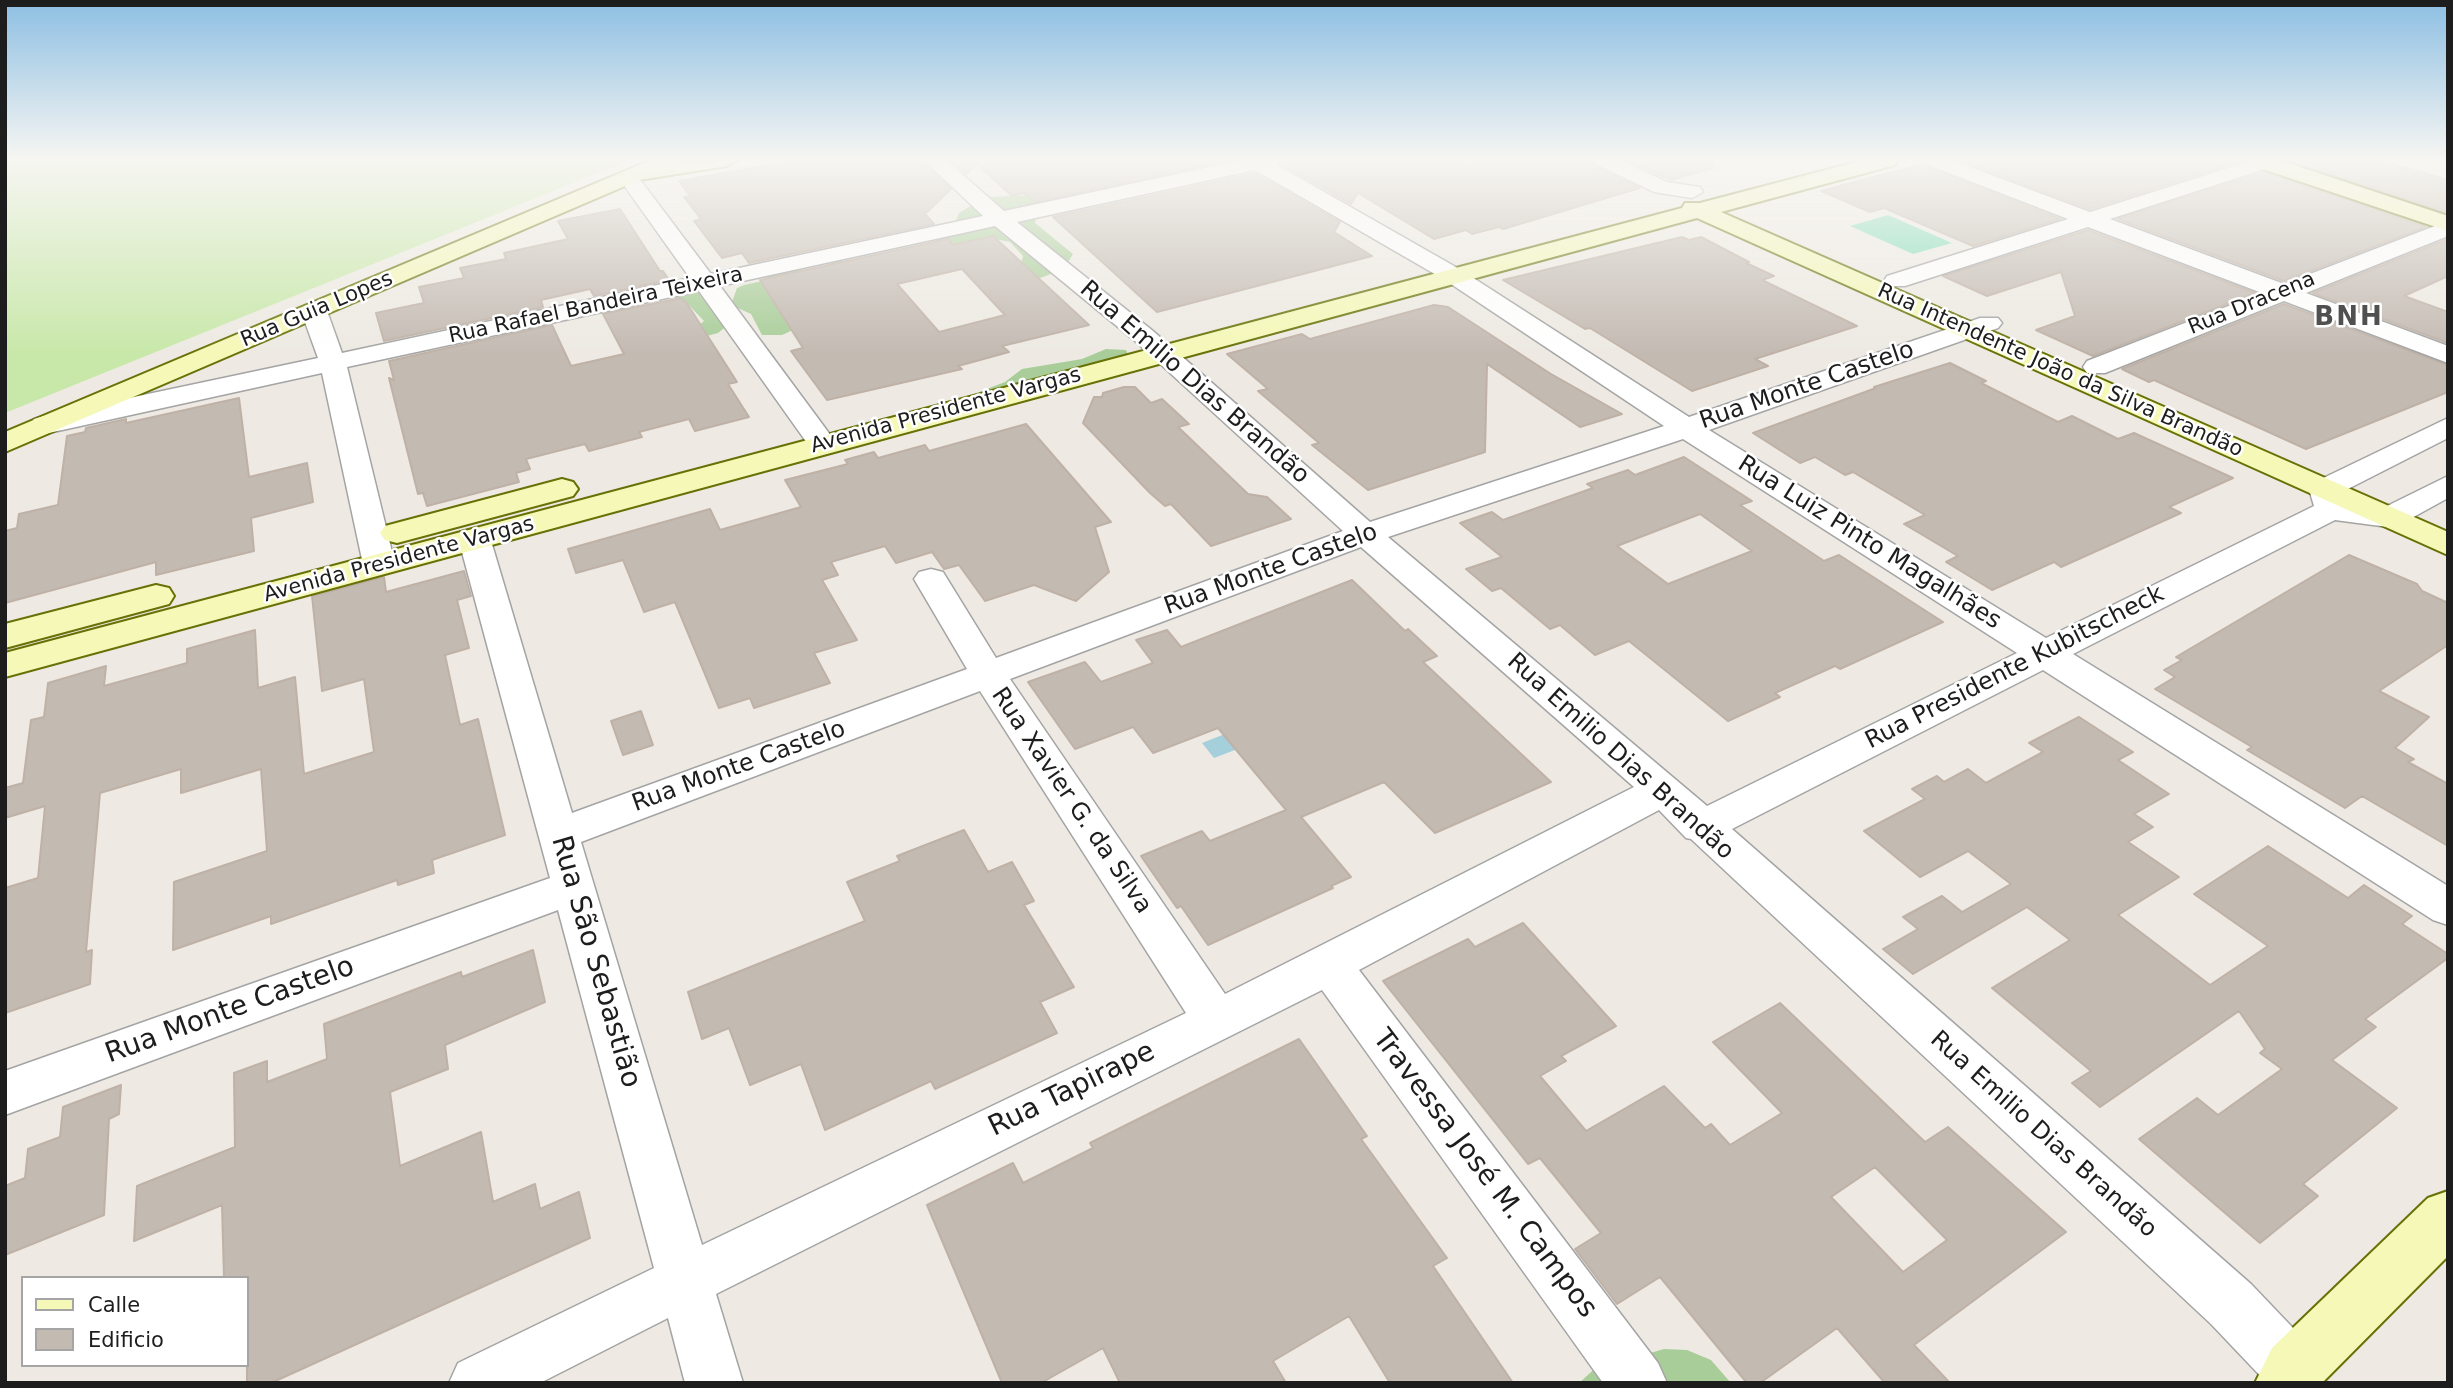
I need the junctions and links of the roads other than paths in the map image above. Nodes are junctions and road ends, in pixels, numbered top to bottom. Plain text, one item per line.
1 (516, 225) edge
2 (663, 225) edge
3 (973, 225) edge
4 (1007, 225) edge
5 (1369, 225) edge
6 (1596, 225) edge
7 (1749, 225) edge
8 (1755, 225) edge
9 (2071, 225) edge
10 (2104, 225) edge
11 (2448, 226) edge
12 (1441, 267) junction
13 (1896, 281) junction
14 (705, 282) junction
15 (2281, 292) junction
16 (314, 311) junction
17 (1979, 326) junction
18 (1154, 344) junction
19 (2448, 355) edge
20 (333, 363) junction
21 (2096, 367) junction
22 (44, 425) junction
23 (2448, 427) edge
24 (1686, 428) junction
25 (815, 434) junction
26 (5, 443) edge
27 (2353, 473) junction
28 (2448, 485) edge
29 (2327, 499) junction
30 (2416, 502) junction
31 (2448, 516) edge
32 (2388, 517) junction
33 (1365, 534) junction
34 (475, 541) junction
35 (2448, 545) edge
36 (377, 552) junction
37 (931, 579) dead end
38 (5, 636) edge
39 (2043, 652) junction
40 (5, 665) edge
41 (989, 676) junction
42 (1663, 790) junction
43 (1700, 827) junction
44 (558, 834) junction
45 (573, 887) junction
46 (2448, 908) edge
47 (1329, 965) junction
48 (1216, 1019) junction
49 (5, 1093) edge
50 (2448, 1217) edge
51 (685, 1280) junction
52 (2289, 1376) edge
53 (478, 1383) edge
54 (714, 1383) edge
55 (1638, 1383) edge

1 - 16 main road, Rua Guia Lopes
2 - 14 street
3 - 14 street, Rua Rafael Bandeira Teixeira
4 - 18 street, Rua Emilio Dias Brandão
5 - 12 street, Rua Luiz Pinto Magalhães
6 - 12 main road, Avenida Presidente Vargas
7 - 17 main road, Rua Intendente João da Silva Brandão
8 - 13 main road, Rua Intendente João da Silva Brandão
9 - 13 street
10 - 15 street
11 - 15 street, Rua Dracena
12 - 18 main road, Avenida Presidente Vargas
12 - 24 street, Rua Luiz Pinto Magalhães
13 - 17 main road, Rua Intendente João da Silva Brandão
14 - 20 street, Rua Rafael Bandeira Teixeira
14 - 25 street
15 - 19 street
15 - 21 street, Rua Dracena
16 - 20 street
16 - 22 main road, Rua Guia Lopes
17 - 21 main road, Rua Intendente João da Silva Brandão
17 - 24 street, Rua Monte Castelo
17 - 29 main road, Rua Intendente João da Silva Brandão
18 - 25 main road, Avenida Presidente Vargas
18 - 33 street, Rua Emilio Dias Brandão
20 - 22 street, Rua Rafael Bandeira Teixeira
20 - 36 street
21 - 27 main road, Rua Intendente João da Silva Brandão
22 - 26 main road, Rua Guia Lopes
23 - 27 street, Rua Presidente Kubitscheck
24 - 33 street, Rua Monte Castelo
24 - 39 street, Rua Luiz Pinto Magalhães
25 - 34 main road, Avenida Presidente Vargas
25 - 36 main road, Avenida Presidente Vargas
27 - 29 street, Rua Presidente Kubitscheck
27 - 30 main road, Rua Intendente João da Silva Brandão
28 - 30 street
29 - 32 street
29 - 39 street, Rua Presidente Kubitscheck
30 - 31 main road, Rua Intendente João da Silva Brandão
30 - 32 street
32 - 35 main road
33 - 41 street, Rua Monte Castelo
33 - 42 street, Rua Emilio Dias Brandão
34 - 36 main road, Avenida Presidente Vargas
34 - 44 street, Rua São Sebastião
36 - 38 main road, Avenida Presidente Vargas
36 - 40 main road, Avenida Presidente Vargas
37 - 41 street, Rua Xavier G. da Silva
39 - 43 street, Rua Presidente Kubitscheck
39 - 46 street, Rua Luiz Pinto Magalhães
41 - 44 street, Rua Monte Castelo
41 - 48 street, Rua Xavier G. da Silva
42 - 43 street, Rua Emilio Dias Brandão
42 - 47 street, Rua Tapirape
43 - 52 street, Rua Emilio Dias Brandão
44 - 45 street, Rua São Sebastião
45 - 49 street, Rua Monte Castelo
45 - 51 street, Rua São Sebastião
47 - 48 street, Rua Tapirape
47 - 55 street, Travessa José M. Campos
48 - 51 street, Rua Tapirape
50 - 52 main road
51 - 53 street, Rua Tapirape
51 - 54 street, Rua São Sebastião

